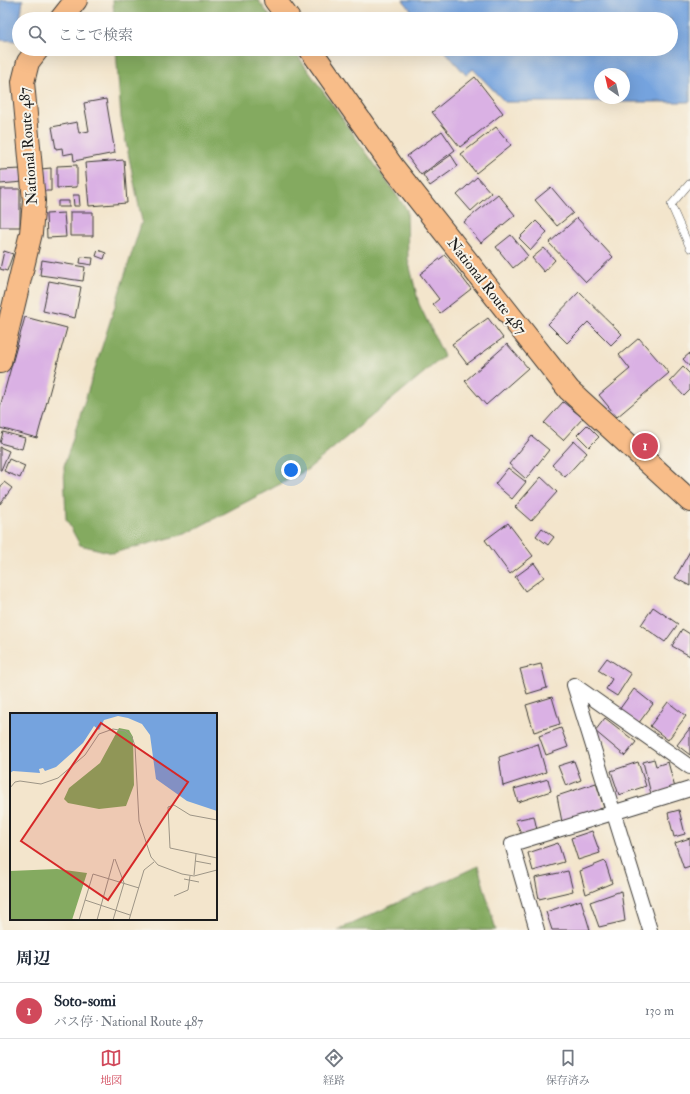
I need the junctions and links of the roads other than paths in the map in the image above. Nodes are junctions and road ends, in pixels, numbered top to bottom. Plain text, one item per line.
1 (76, 0) edge
2 (275, 0) edge
3 (67, 12) edge
4 (284, 12) edge
5 (33, 56) edge
6 (315, 56) edge
7 (690, 184) edge
8 (690, 248) edge
9 (0, 362) edge
10 (690, 501) edge
11 (690, 767) edge
12 (690, 789) edge
13 (613, 812) junction
14 (537, 930) edge
15 (650, 930) edge

1 - 3 highway
2 - 4 highway
5 - 9 highway, National Route 487
6 - 10 highway, National Route 487
7 - 8 lane
11 - 13 street
12 - 13 street
13 - 14 street
13 - 15 street

